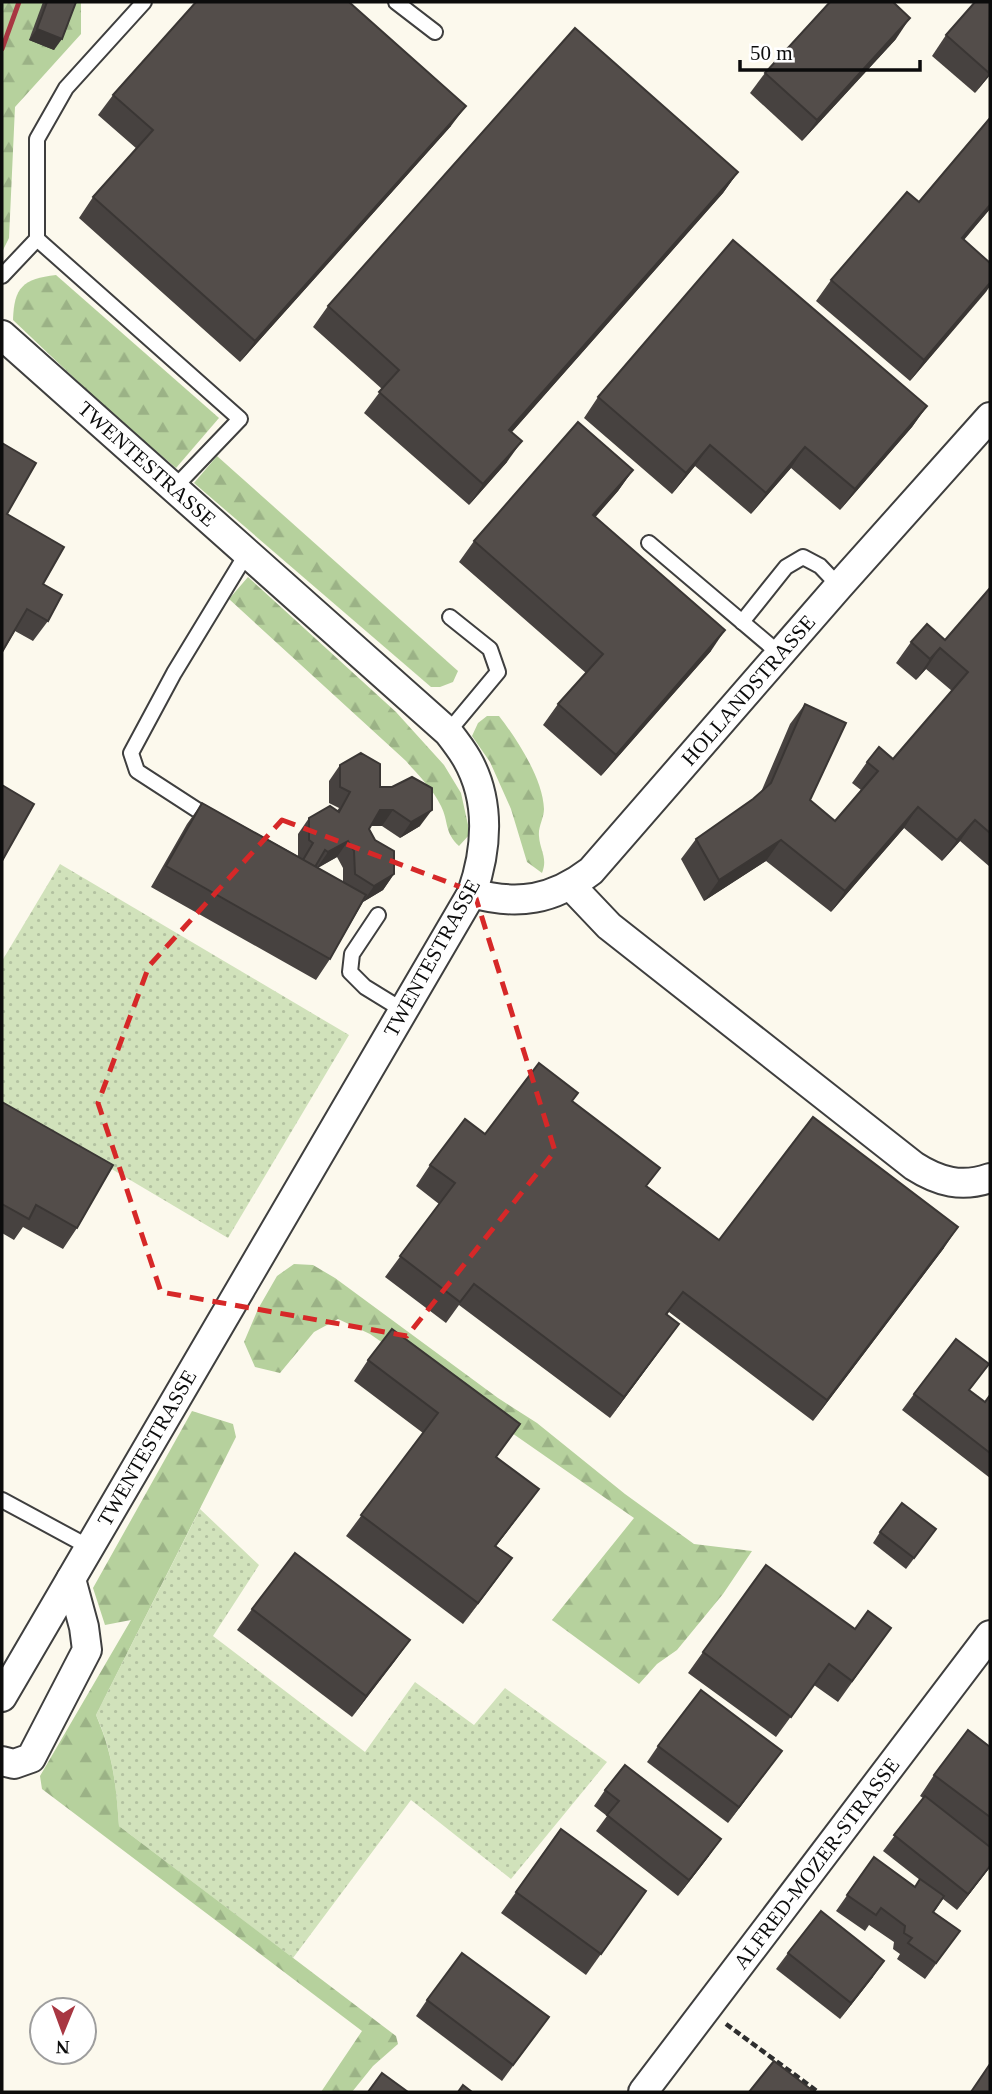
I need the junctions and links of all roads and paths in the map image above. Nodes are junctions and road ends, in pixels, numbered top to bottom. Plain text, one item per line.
1 (144, 2) edge
2 (396, 2) edge
3 (435, 32) dead end
4 (37, 239) junction
5 (2, 276) edge
6 (2, 335) edge
7 (990, 417) edge
8 (174, 488) junction
9 (649, 543) dead end
10 (247, 553) junction
11 (839, 586) junction
12 (450, 617) dead end
13 (742, 622) junction
14 (780, 654) junction
15 (449, 732) junction
16 (222, 826) edge
17 (571, 886) junction
18 (472, 894) junction
19 (377, 915) dead end
20 (404, 1011) junction
21 (990, 1178) edge
22 (2, 1500) edge
23 (89, 1547) junction
24 (71, 1579) junction
25 (990, 1635) edge
26 (2, 1697) edge
27 (2, 1760) edge
28 (707, 2010) junction
29 (643, 2092) edge
30 (818, 2092) edge

1 - 4 lane
2 - 3 lane
4 - 5 lane
4 - 8 lane
6 - 8 street, TWENTESTRASSE
7 - 11 street, HOLLANDSTRASSE
8 - 10 street, TWENTESTRASSE
9 - 13 lane
10 - 15 street, TWENTESTRASSE
10 - 16 lane
11 - 13 lane
11 - 14 street, HOLLANDSTRASSE
12 - 15 lane
13 - 14 lane
14 - 17 street, HOLLANDSTRASSE
15 - 18 street, TWENTESTRASSE
17 - 18 street, HOLLANDSTRASSE
17 - 21 street
18 - 20 street, TWENTESTRASSE
19 - 20 lane
20 - 23 street, TWENTESTRASSE
22 - 23 lane
23 - 24 street, TWENTESTRASSE
24 - 26 street, TWENTESTRASSE
24 - 27 street
25 - 28 street, ALFRED-MOZER-STRASSE
28 - 29 street, ALFRED-MOZER-STRASSE
28 - 30 path

